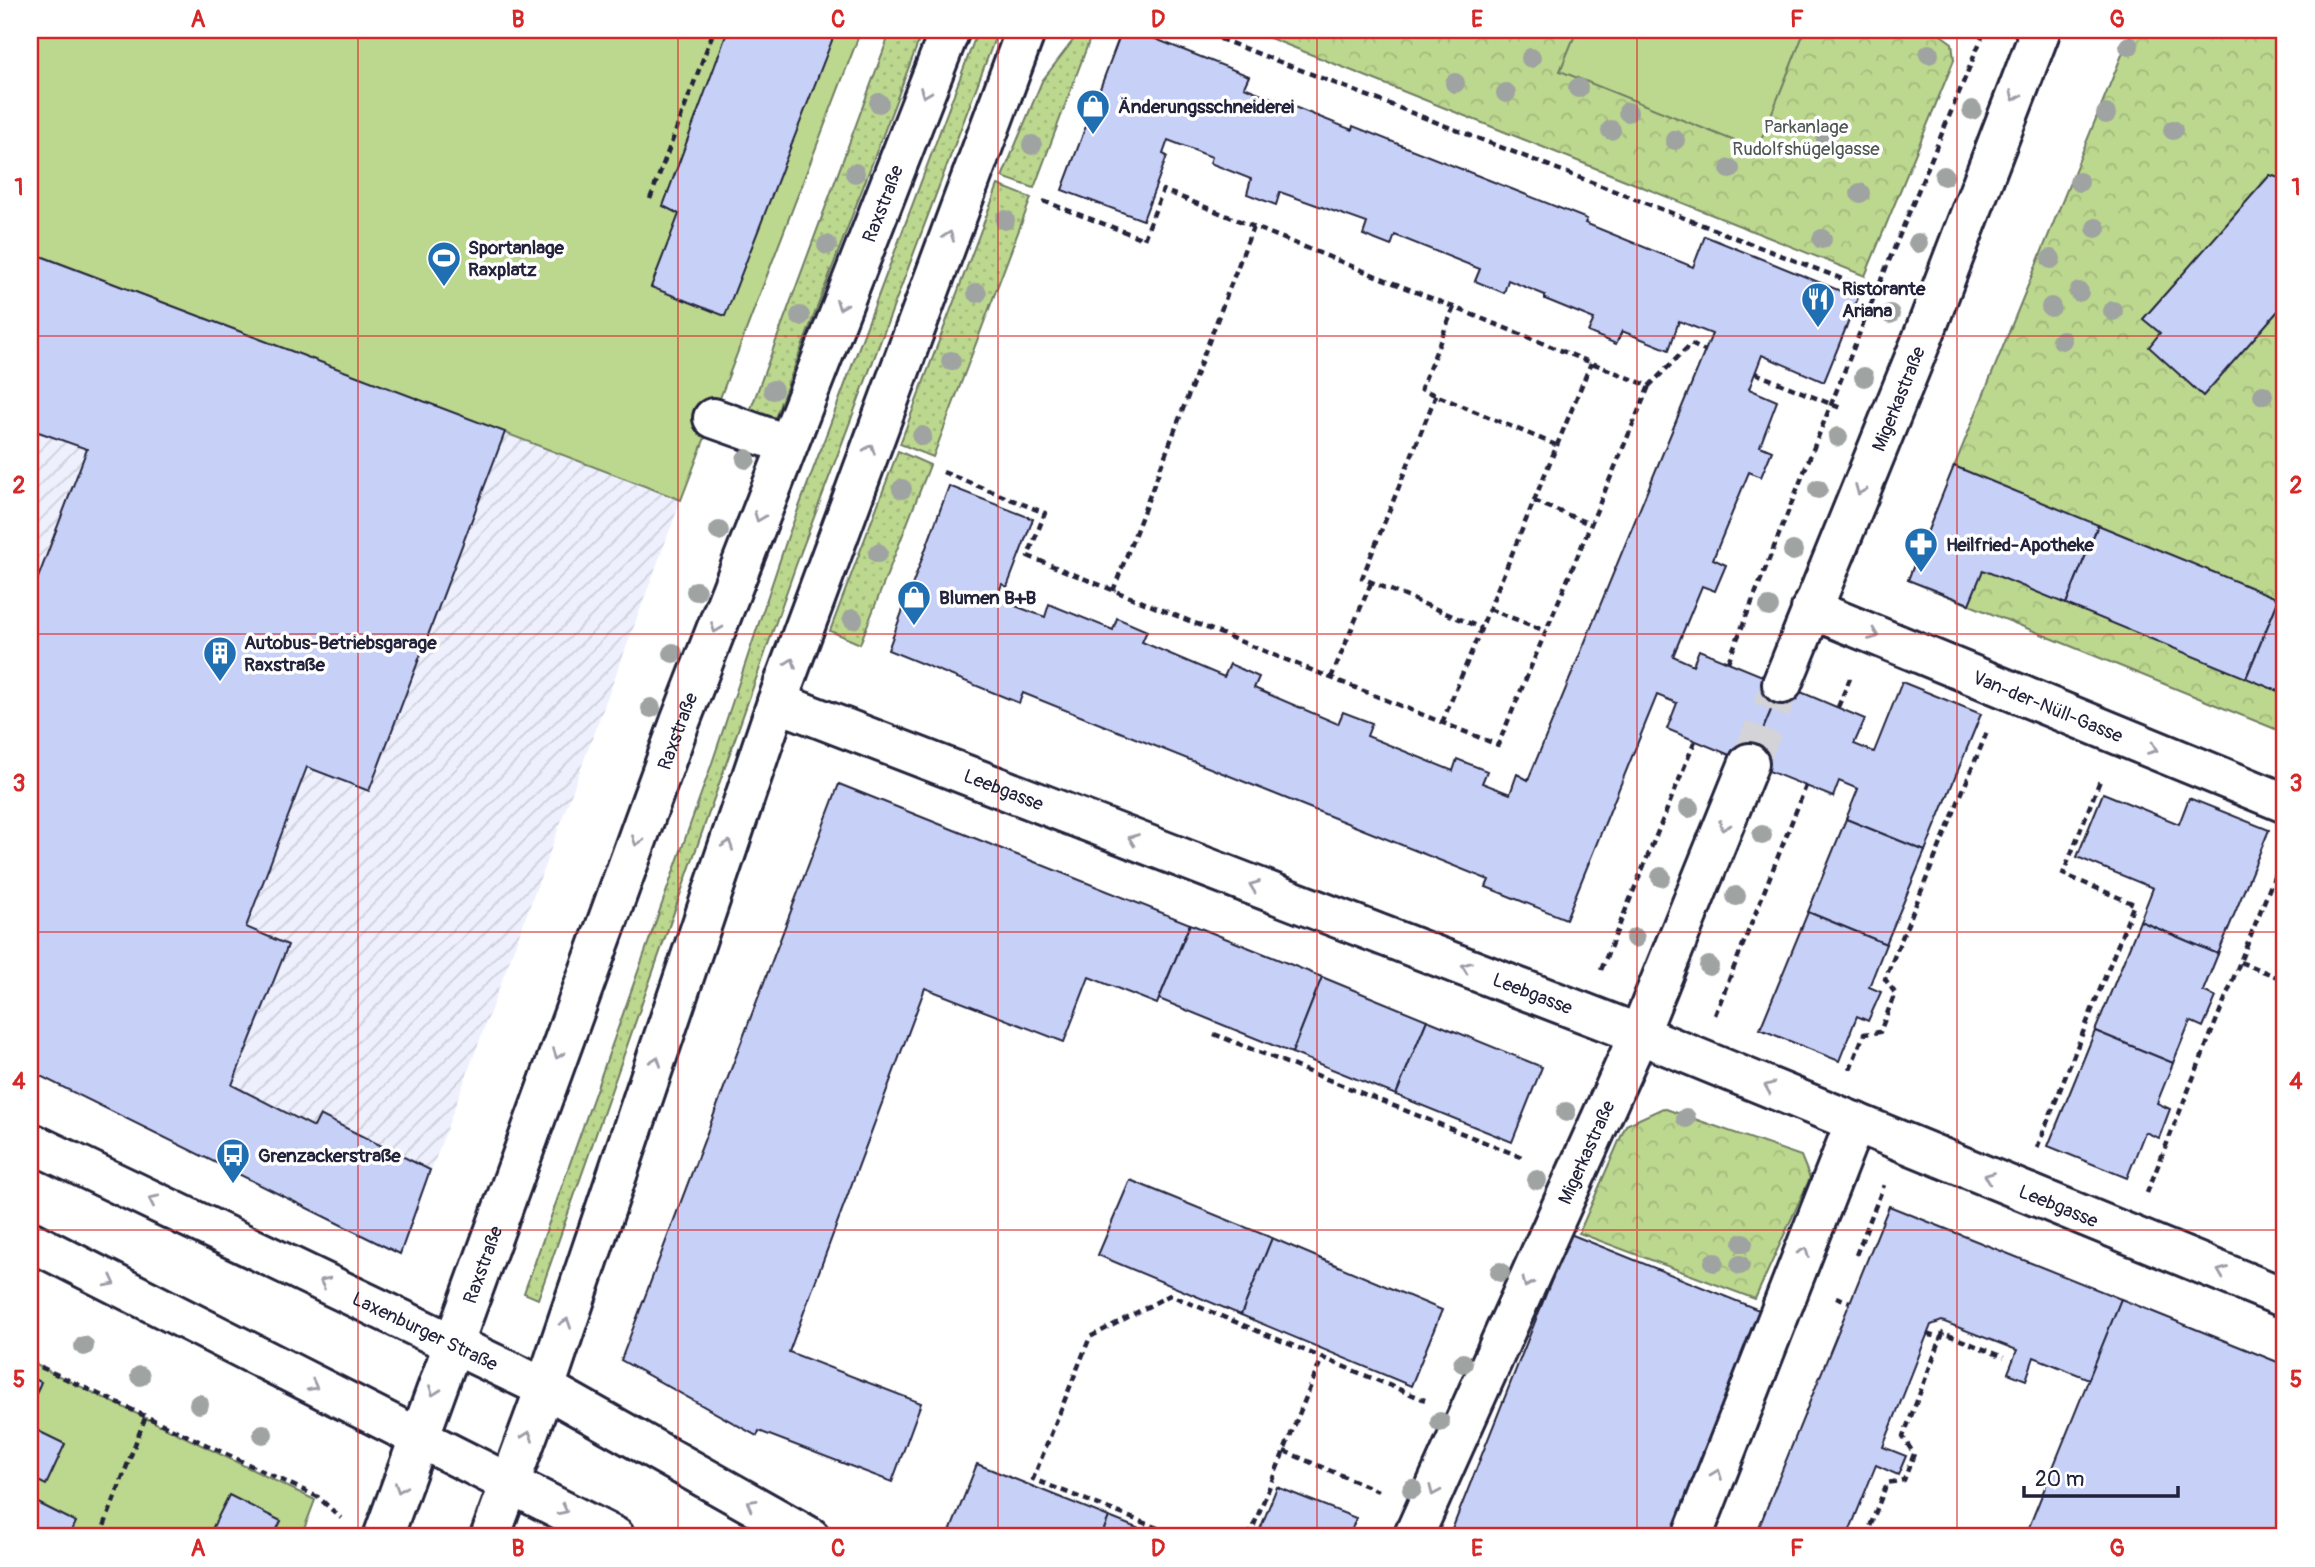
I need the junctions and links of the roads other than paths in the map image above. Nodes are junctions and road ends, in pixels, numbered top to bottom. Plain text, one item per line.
1 (950, 30) edge
2 (1026, 30) edge
3 (2037, 31) edge
4 (713, 418) dead end
5 (786, 444) junction
6 (1811, 610) junction
7 (1782, 684) tunnel mouth
8 (777, 702) junction
9 (1749, 763) tunnel mouth
10 (2285, 803) edge
11 (1639, 1034) junction
12 (1843, 1118) junction
13 (30, 1142) edge
14 (37, 1249) edge
15 (2285, 1298) edge
16 (452, 1344) junction
17 (545, 1388) junction
18 (417, 1439) junction
19 (510, 1483) junction
20 (383, 1537) edge
21 (490, 1537) edge
22 (615, 1537) edge
23 (810, 1537) edge
24 (1413, 1537) edge
25 (1692, 1537) edge

1 -> 5 main road, Raxstraße
8 -> 2 main road
3 -> 6 main road, Migerkastraße
4 - 5 main road
5 -> 16 main road, Raxstraße
6 - 7 main road, Migerkastraße
6 -> 10 main road, Van-der-Nüll-Gasse
11 -> 8 main road, Leebgasse
17 -> 8 main road
9 -> 11 main road, Migerkastraße
12 -> 11 main road, Leebgasse
11 -> 24 main road, Migerkastraße
15 -> 12 main road, Leebgasse
25 -> 12 main road
16 -> 13 main road, Laxenburger Straße
14 -> 18 main road
16 - 17 main road, Laxenburger Straße
16 -> 18 main road, Raxstraße
19 -> 17 main road
23 -> 17 main road, Laxenburger Straße
18 - 19 main road
18 -> 20 main road
19 - 21 main road
19 -> 22 main road

